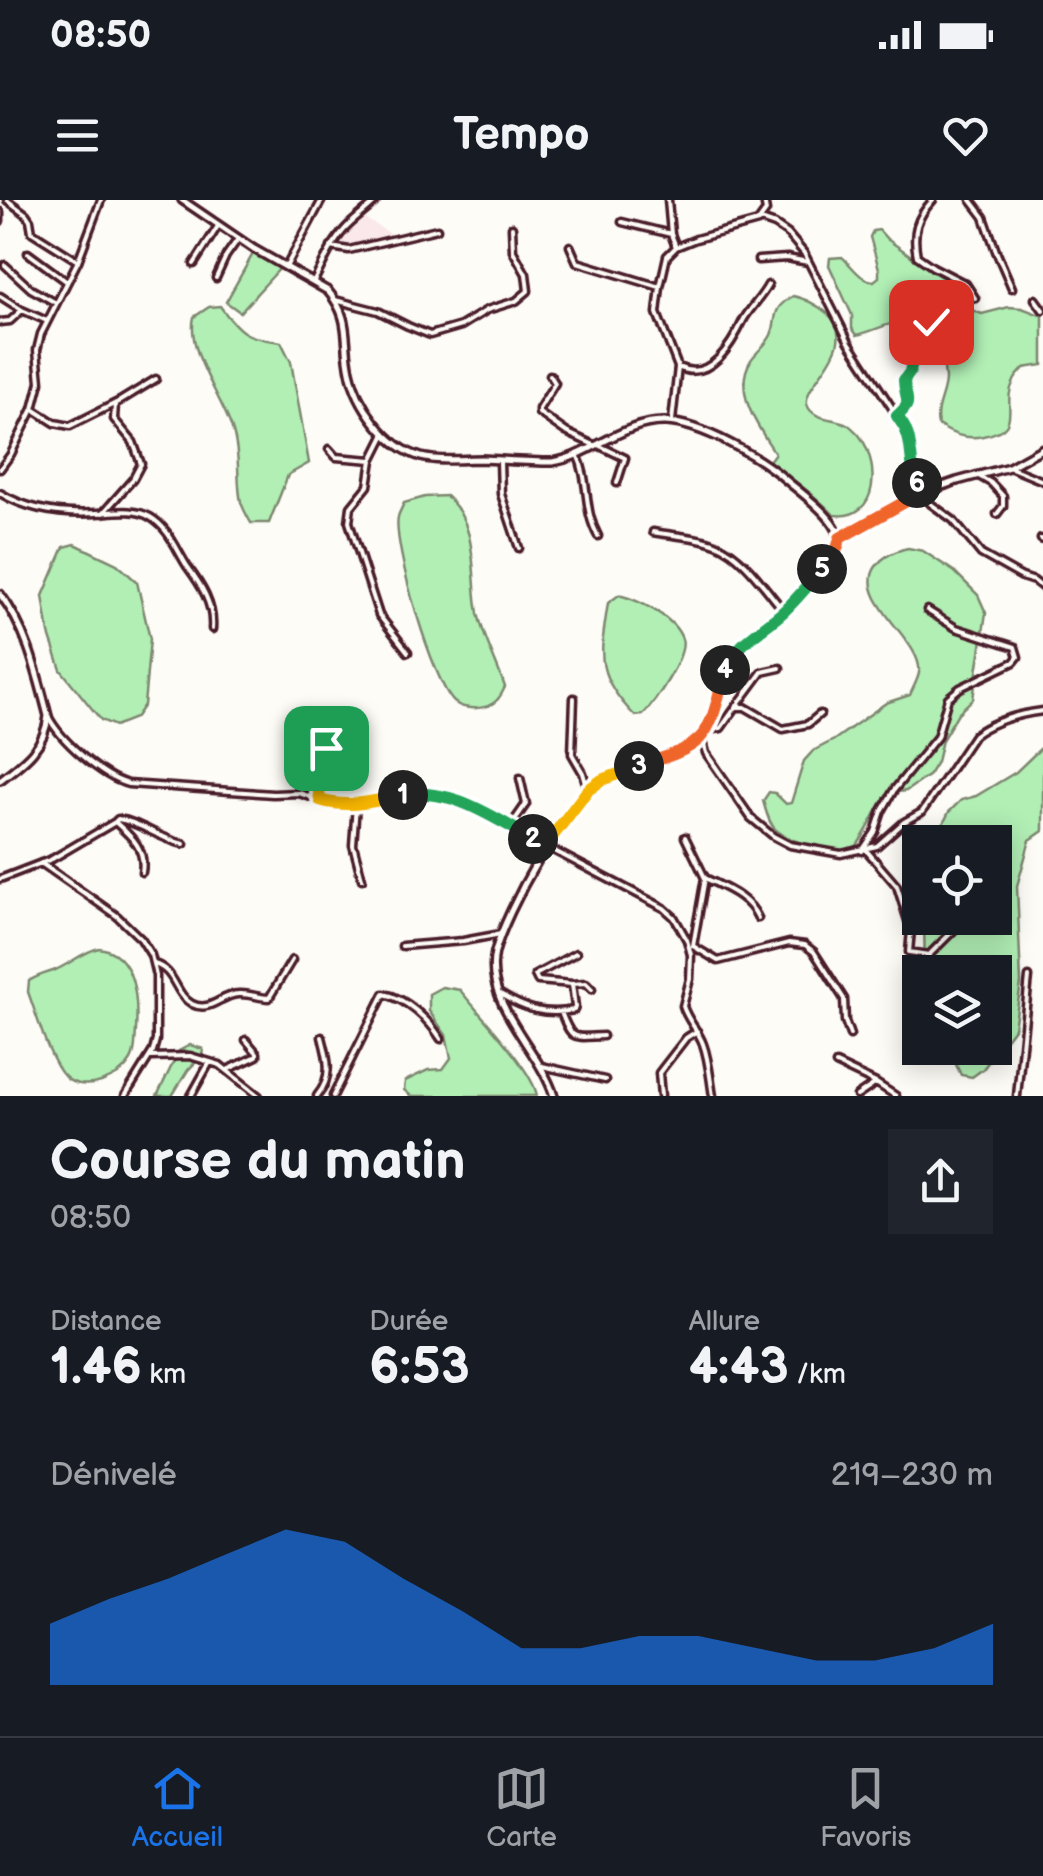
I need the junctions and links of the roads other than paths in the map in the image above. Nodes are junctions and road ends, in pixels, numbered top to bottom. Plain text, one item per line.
1 (7, 200) edge
2 (101, 200) edge
3 (182, 200) edge
4 (322, 200) edge
5 (378, 200) edge
6 (668, 200) edge
7 (764, 200) edge
8 (934, 200) edge
9 (971, 200) edge
10 (0, 212) edge
11 (762, 220) junction
12 (0, 221) edge
13 (622, 222) dead end
14 (218, 226) junction
15 (512, 227) dead end
16 (438, 229) dead end
17 (671, 234) junction
18 (238, 239) junction
19 (570, 246) dead end
20 (676, 246) junction
21 (331, 247) junction
22 (28, 253) dead end
23 (758, 260) dead end
24 (78, 261) junction
25 (809, 263) junction
26 (194, 264) dead end
27 (5, 265) dead end
28 (286, 266) junction
29 (216, 278) dead end
30 (66, 281) junction
31 (314, 281) junction
32 (768, 285) dead end
33 (660, 287) junction
34 (1012, 288) dead end
35 (0, 296) edge
36 (975, 298) dead end
37 (1035, 299) dead end
38 (336, 300) junction
39 (56, 303) junction
40 (22, 310) junction
41 (1043, 310) edge
42 (47, 321) junction
43 (0, 322) edge
44 (931, 322) dead end
45 (678, 367) junction
46 (550, 375) dead end
47 (156, 379) dead end
48 (115, 402) junction
49 (34, 409) junction
50 (897, 416) junction
51 (672, 423) junction
52 (385, 434) junction
53 (595, 444) junction
54 (1043, 448) edge
55 (330, 449) dead end
56 (576, 454) junction
57 (372, 460) junction
58 (500, 460) junction
59 (1009, 467) junction
60 (0, 470) edge
61 (977, 475) junction
62 (1043, 480) edge
63 (617, 483) dead end
64 (0, 493) edge
65 (921, 493) junction
66 (103, 513) junction
67 (997, 514) dead end
68 (653, 532) dead end
69 (598, 536) dead end
70 (840, 538) junction
71 (519, 548) dead end
72 (1043, 588) edge
73 (0, 594) edge
74 (927, 610) dead end
75 (784, 611) junction
76 (212, 629) dead end
77 (408, 652) dead end
78 (780, 668) dead end
79 (574, 698) dead end
80 (736, 707) junction
81 (1043, 711) edge
82 (820, 714) dead end
83 (48, 716) junction
84 (708, 726) junction
85 (702, 736) junction
86 (336, 743) dead end
87 (520, 778) dead end
88 (0, 780) edge
89 (588, 790) junction
90 (320, 800) junction
91 (356, 805) junction
92 (116, 822) junction
93 (510, 827) junction
94 (685, 837) dead end
95 (184, 844) dead end
96 (545, 846) junction
97 (864, 850) junction
98 (41, 863) junction
99 (142, 872) dead end
100 (705, 878) junction
101 (0, 879) edge
102 (362, 879) dead end
103 (902, 902) edge
104 (758, 918) dead end
105 (502, 934) junction
106 (911, 935) edge
107 (949, 935) edge
108 (402, 946) dead end
109 (691, 946) junction
110 (576, 954) dead end
111 (292, 960) dead end
112 (154, 964) junction
113 (1029, 977) dead end
114 (572, 984) junction
115 (592, 989) dead end
116 (497, 991) junction
117 (561, 1012) junction
118 (697, 1030) junction
119 (850, 1035) dead end
120 (603, 1036) dead end
121 (322, 1037) dead end
122 (441, 1039) dead end
123 (246, 1040) dead end
124 (150, 1057) junction
125 (210, 1062) junction
126 (836, 1064) dead end
127 (542, 1066) junction
128 (227, 1070) junction
129 (605, 1080) dead end
130 (876, 1082) junction
131 (891, 1094) edge
132 (125, 1096) edge
133 (191, 1096) edge
134 (259, 1096) edge
135 (317, 1096) edge
136 (333, 1096) edge
137 (554, 1096) edge
138 (661, 1096) edge
139 (713, 1096) edge
140 (857, 1096) edge
141 (1017, 1096) edge

1 - 24 street
2 - 24 street
3 - 14 street
4 - 28 street
5 - 21 street
6 - 17 street
7 - 11 street
8 - 36 street
9 - 34 street
10 - 12 street
11 - 20 street
11 - 25 street
13 - 17 street
14 - 18 street
14 - 26 street
15 - 38 street
16 - 21 street
17 - 20 street
18 - 28 street
18 - 29 street
19 - 33 street
20 - 33 street
21 - 31 street
22 - 30 street
23 - 25 street
24 - 30 street
25 - 50 street
27 - 39 street
28 - 31 street
30 - 39 street
31 - 38 street
32 - 45 street
33 - 45 street
35 - 40 street
37 - 41 street
38 - 52 street
39 - 42 street
40 - 42 street
40 - 43 street
42 - 49 street
44 - 50 street
45 - 51 street
46 - 53 street
47 - 48 street
48 - 49 street
48 - 66 street
49 - 60 street
50 - 65 street
51 - 53 street
51 - 70 street
52 - 57 street
52 - 58 street
53 - 56 street
53 - 63 street
54 - 59 street
55 - 57 street
56 - 58 street
56 - 69 street
57 - 77 street
58 - 71 street
59 - 61 street
59 - 62 street
61 - 65 street
61 - 67 street
64 - 66 street
65 - 70 street
65 - 72 street
66 - 76 street
68 - 75 street
70 - 75 street
73 - 83 street
74 - 97 street
75 - 84 street
78 - 80 street
79 - 89 street
80 - 82 street
80 - 84 street
81 - 97 street
83 - 88 street
83 - 90 street
84 - 85 street
85 - 89 street
85 - 97 street
86 - 90 street
87 - 93 street
89 - 96 street
90 - 91 street
91 - 93 street
91 - 102 street
92 - 95 street
92 - 98 street
92 - 99 street
93 - 96 street
94 - 100 street
96 - 105 street
96 - 109 street
97 - 103 street
98 - 101 street
98 - 112 street
100 - 104 street
100 - 109 street
105 - 108 street
105 - 116 street
106 - 107 street
109 - 118 street
109 - 119 street
110 - 114 street
111 - 112 street
112 - 124 street
113 - 141 street
114 - 115 street
114 - 117 street
116 - 117 street
116 - 127 street
117 - 120 street
118 - 138 street
118 - 139 street
121 - 135 street
122 - 136 street
123 - 128 street
124 - 125 street
124 - 132 street
125 - 128 street
125 - 133 street
126 - 130 street
127 - 129 street
127 - 137 street
128 - 134 street
130 - 131 street
130 - 140 street

